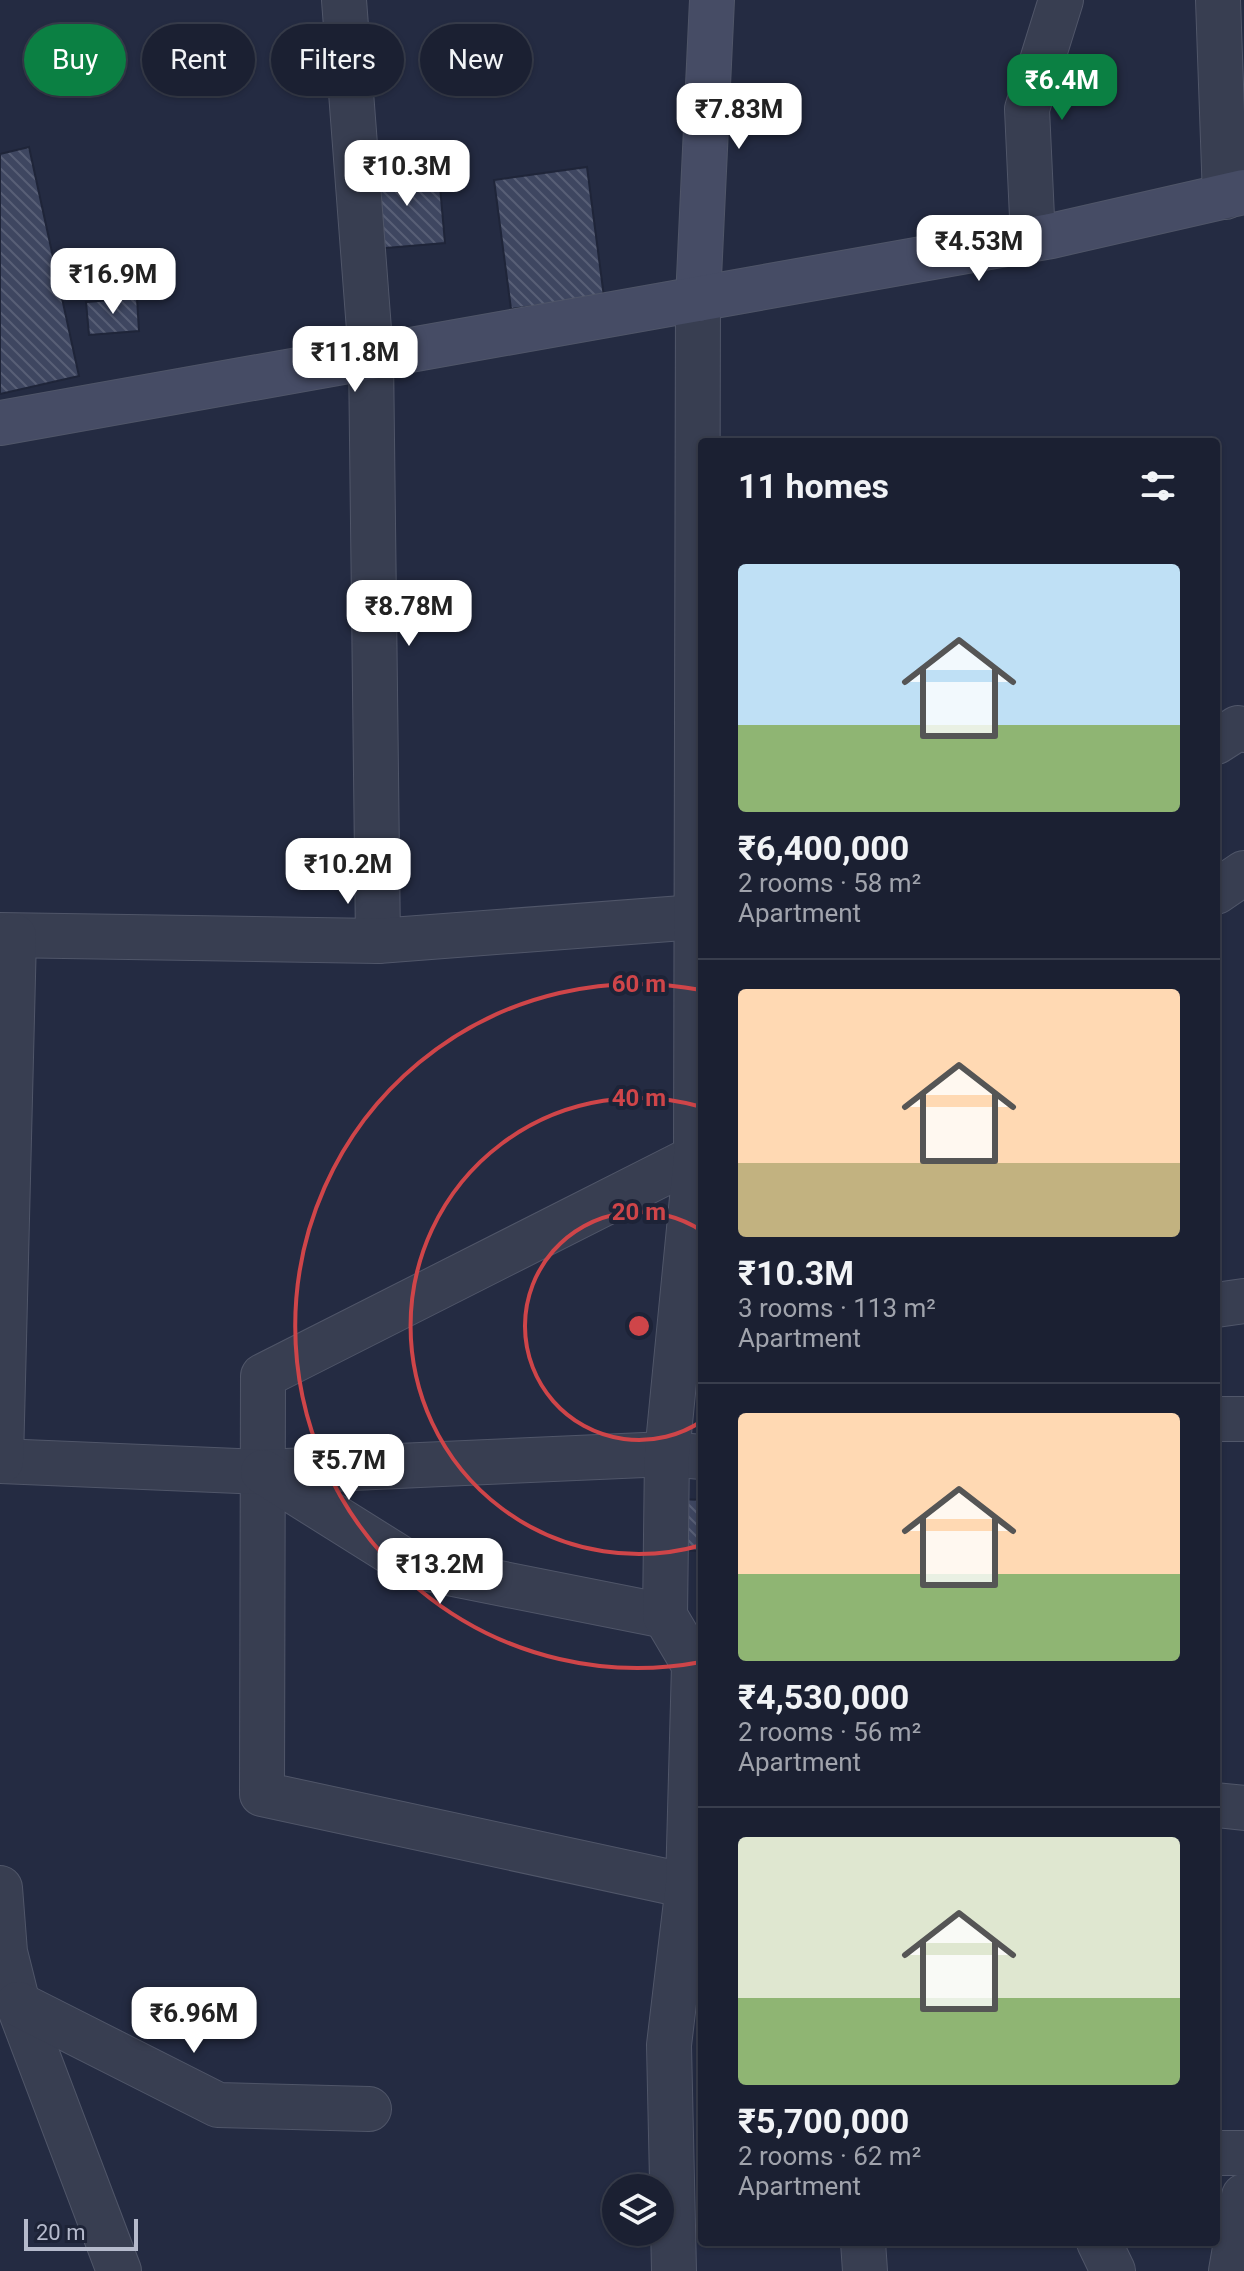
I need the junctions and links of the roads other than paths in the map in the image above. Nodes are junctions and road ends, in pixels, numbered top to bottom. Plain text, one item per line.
1 (344, 0) edge
2 (712, 0) edge
3 (1061, 0) edge
4 (1218, 0) edge
5 (1235, 194) edge
6 (1033, 239) junction
7 (698, 299) junction
8 (371, 356) junction
9 (0, 423) edge
10 (698, 438) edge
11 (1244, 730) edge
12 (1220, 739) edge
13 (1244, 873) edge
14 (698, 887) edge
15 (1220, 889) edge
16 (696, 917) junction
17 (7, 935) edge
18 (378, 941) junction
19 (698, 1078) edge
20 (698, 1159) edge
21 (698, 1179) edge
22 (1244, 1301) edge
23 (1220, 1304) edge
24 (1220, 1419) edge
25 (1244, 1419) edge
26 (684, 1455) edge
27 (0, 1461) edge
28 (263, 1472) junction
29 (665, 1616) junction
30 (698, 1666) edge
31 (1220, 1805) edge
32 (1244, 1808) edge
33 (695, 1887) edge
34 (0, 1888) edge
35 (2, 1952) edge
36 (18, 2004) junction
37 (685, 2035) edge
38 (369, 2109) dead end
39 (1220, 2153) edge
40 (1244, 2153) edge
41 (1244, 2196) edge
42 (863, 2246) edge
43 (1101, 2246) edge
44 (119, 2271) edge
45 (674, 2271) edge
46 (865, 2271) edge
47 (1113, 2271) edge
48 (1231, 2271) edge

1 - 8 street
2 - 7 main road
3 - 6 street
4 - 5 street
5 - 6 main road
6 - 7 main road
7 - 8 main road
7 - 10 street
8 - 9 main road
8 - 18 street
11 - 12 street
13 - 15 street
14 - 16 street
16 - 18 street
16 - 19 street
17 - 18 street
17 - 27 street
20 - 28 street
21 - 26 street
22 - 23 street
24 - 25 street
26 - 28 street
26 - 29 street
27 - 28 street
28 - 29 street
28 - 33 street
29 - 30 street
30 - 33 street
31 - 32 street
33 - 37 street
34 - 35 street
35 - 36 street
36 - 38 street
36 - 44 street
37 - 45 street
39 - 40 street
41 - 48 street
42 - 46 street
43 - 47 street

